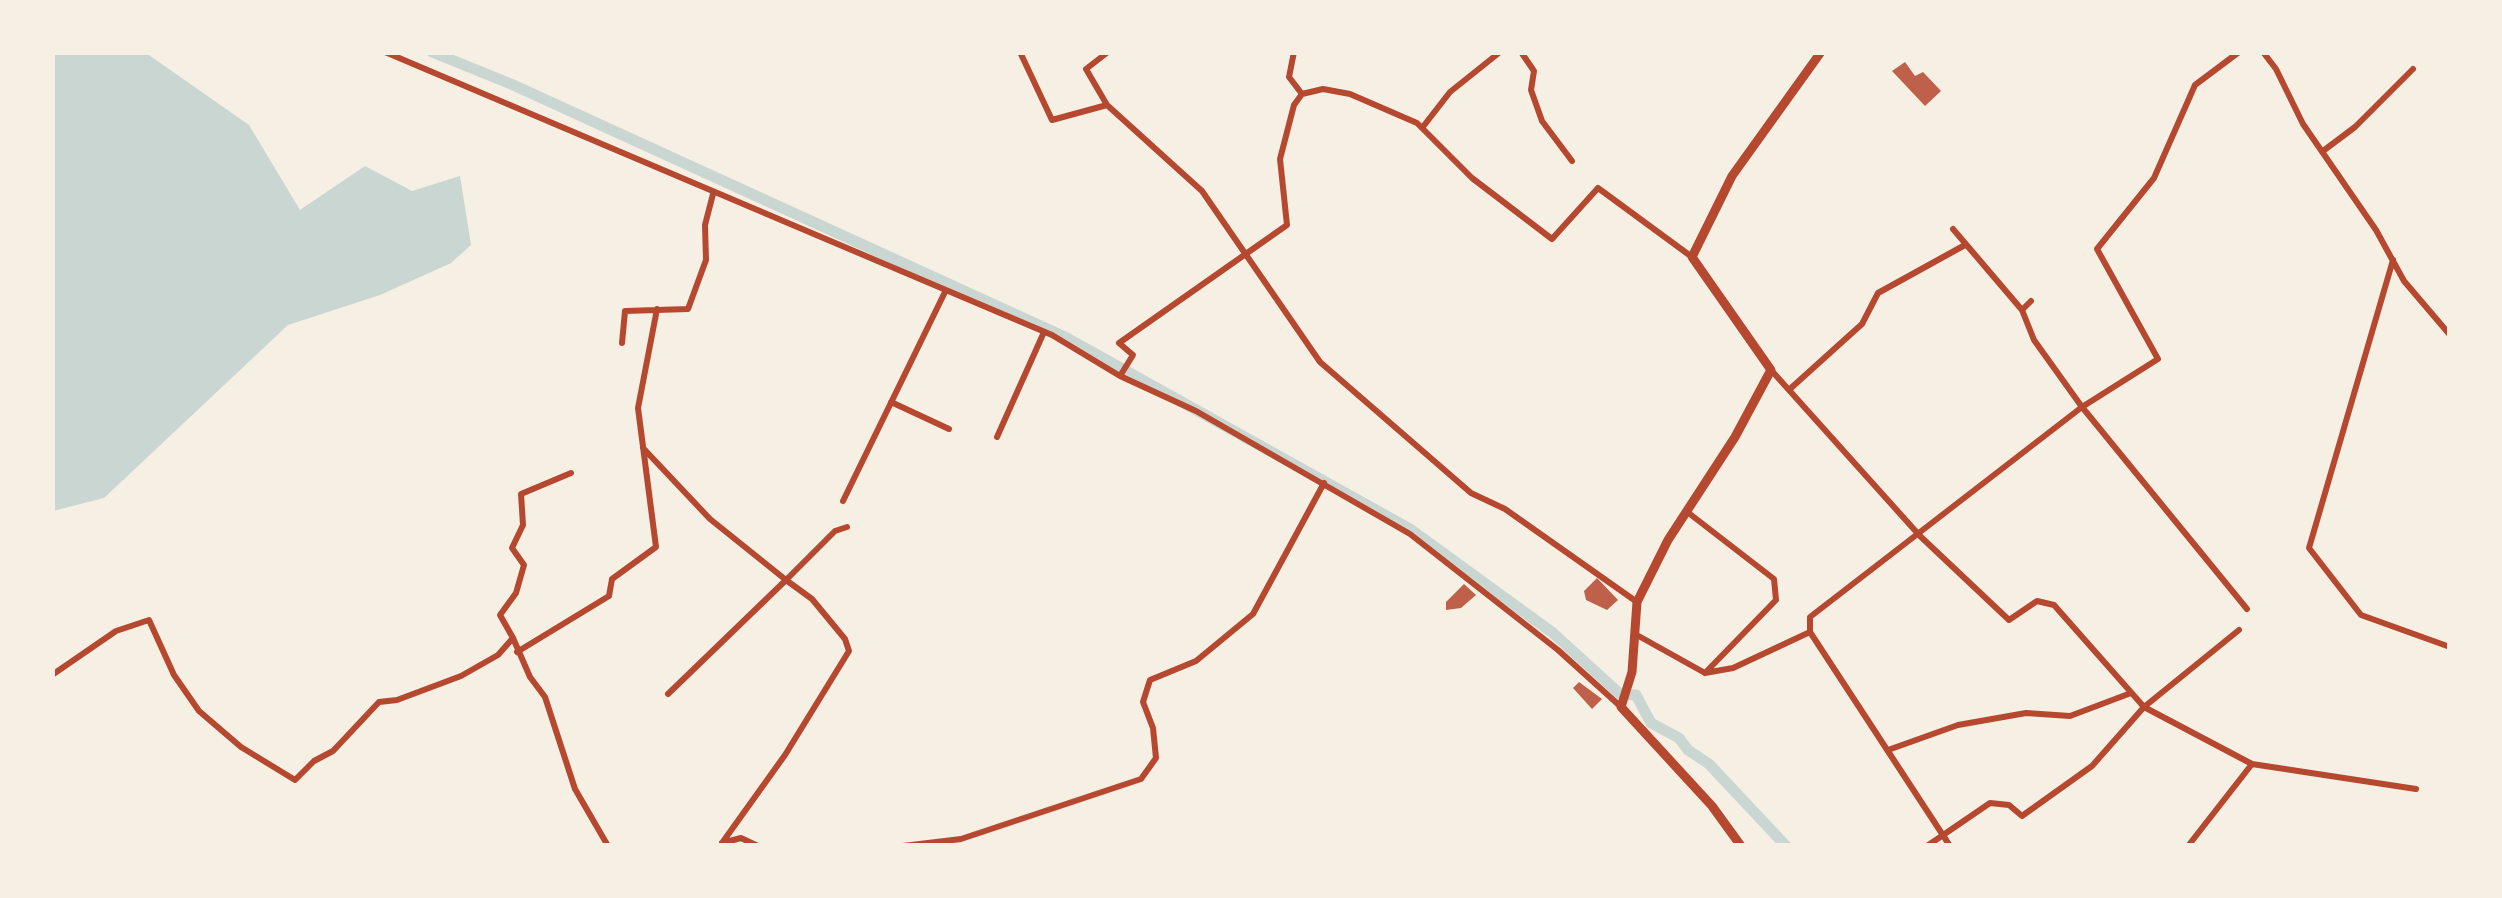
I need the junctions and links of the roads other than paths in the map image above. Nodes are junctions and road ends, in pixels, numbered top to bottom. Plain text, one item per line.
1 (385, 52) edge
2 (1020, 52) edge
3 (1108, 52) edge
4 (1294, 52) edge
5 (1500, 52) edge
6 (1521, 52) edge
7 (1821, 52) edge
8 (2239, 52) edge
9 (2263, 52) edge
10 (2413, 69) dead end
11 (1302, 94) junction
12 (1107, 106) junction
13 (1422, 128) junction
14 (2323, 151) junction
15 (1572, 161) dead end
16 (713, 194) junction
17 (1954, 229) dead end
18 (1965, 246) junction
19 (1246, 251) junction
20 (1692, 257) junction
21 (2393, 260) junction
22 (944, 292) junction
23 (2031, 300) dead end
24 (657, 309) junction
25 (2022, 310) junction
26 (1044, 332) junction
27 (2449, 336) edge
28 (622, 343) dead end
29 (1771, 370) junction
30 (1120, 374) junction
31 (1791, 388) junction
32 (891, 402) junction
33 (2082, 407) junction
34 (949, 429) dead end
35 (997, 437) dead end
36 (643, 448) junction
37 (571, 474) dead end
38 (1324, 483) junction
39 (843, 501) dead end
40 (1685, 510) junction
41 (847, 528) dead end
42 (1920, 536) junction
43 (786, 580) junction
44 (1637, 602) junction
45 (2247, 609) dead end
46 (2239, 630) dead end
47 (1810, 632) junction
48 (1635, 634) junction
49 (513, 638) junction
50 (2450, 646) edge
51 (517, 652) junction
52 (1705, 673) junction
53 (52, 676) edge
54 (2132, 693) junction
55 (668, 694) dead end
56 (1624, 703) junction
57 (2144, 707) junction
58 (1888, 750) junction
59 (2252, 764) junction
60 (2416, 789) dead end
61 (1942, 835) junction
62 (720, 844) edge
63 (608, 846) edge
64 (758, 846) edge
65 (903, 846) edge
66 (1741, 846) edge
67 (1927, 846) edge
68 (1950, 846) edge
69 (2188, 846) edge

1 - 16 street
2 - 12 street
3 - 12 street
4 - 11 street
5 - 13 street
6 - 15 street
7 - 20 main road
8 - 33 street
9 - 14 street
10 - 14 street
11 - 13 street
11 - 19 street
12 - 19 street
13 - 20 street
14 - 21 street
16 - 22 street
16 - 24 street
17 - 18 street
18 - 25 street
18 - 31 street
19 - 30 street
19 - 44 street
20 - 29 main road
21 - 27 street
21 - 50 street
22 - 26 street
22 - 32 street
23 - 25 street
24 - 28 street
24 - 36 street
25 - 33 street
26 - 30 street
26 - 35 street
29 - 31 street
29 - 40 main road
30 - 38 street
31 - 42 street
32 - 34 street
32 - 39 street
33 - 42 street
33 - 45 street
36 - 43 street
36 - 51 street
37 - 49 street
38 - 56 street
38 - 65 street
40 - 44 main road
40 - 52 street
41 - 43 street
42 - 47 street
42 - 54 street
43 - 55 street
43 - 62 street
44 - 48 main road
46 - 57 street
47 - 52 street
47 - 58 street
48 - 52 street
48 - 56 main road
49 - 51 street
49 - 53 street
51 - 63 street
54 - 57 street
54 - 58 street
56 - 66 main road
57 - 59 street
57 - 61 street
58 - 61 street
59 - 60 street
59 - 69 street
61 - 67 street
61 - 68 street
62 - 64 street

